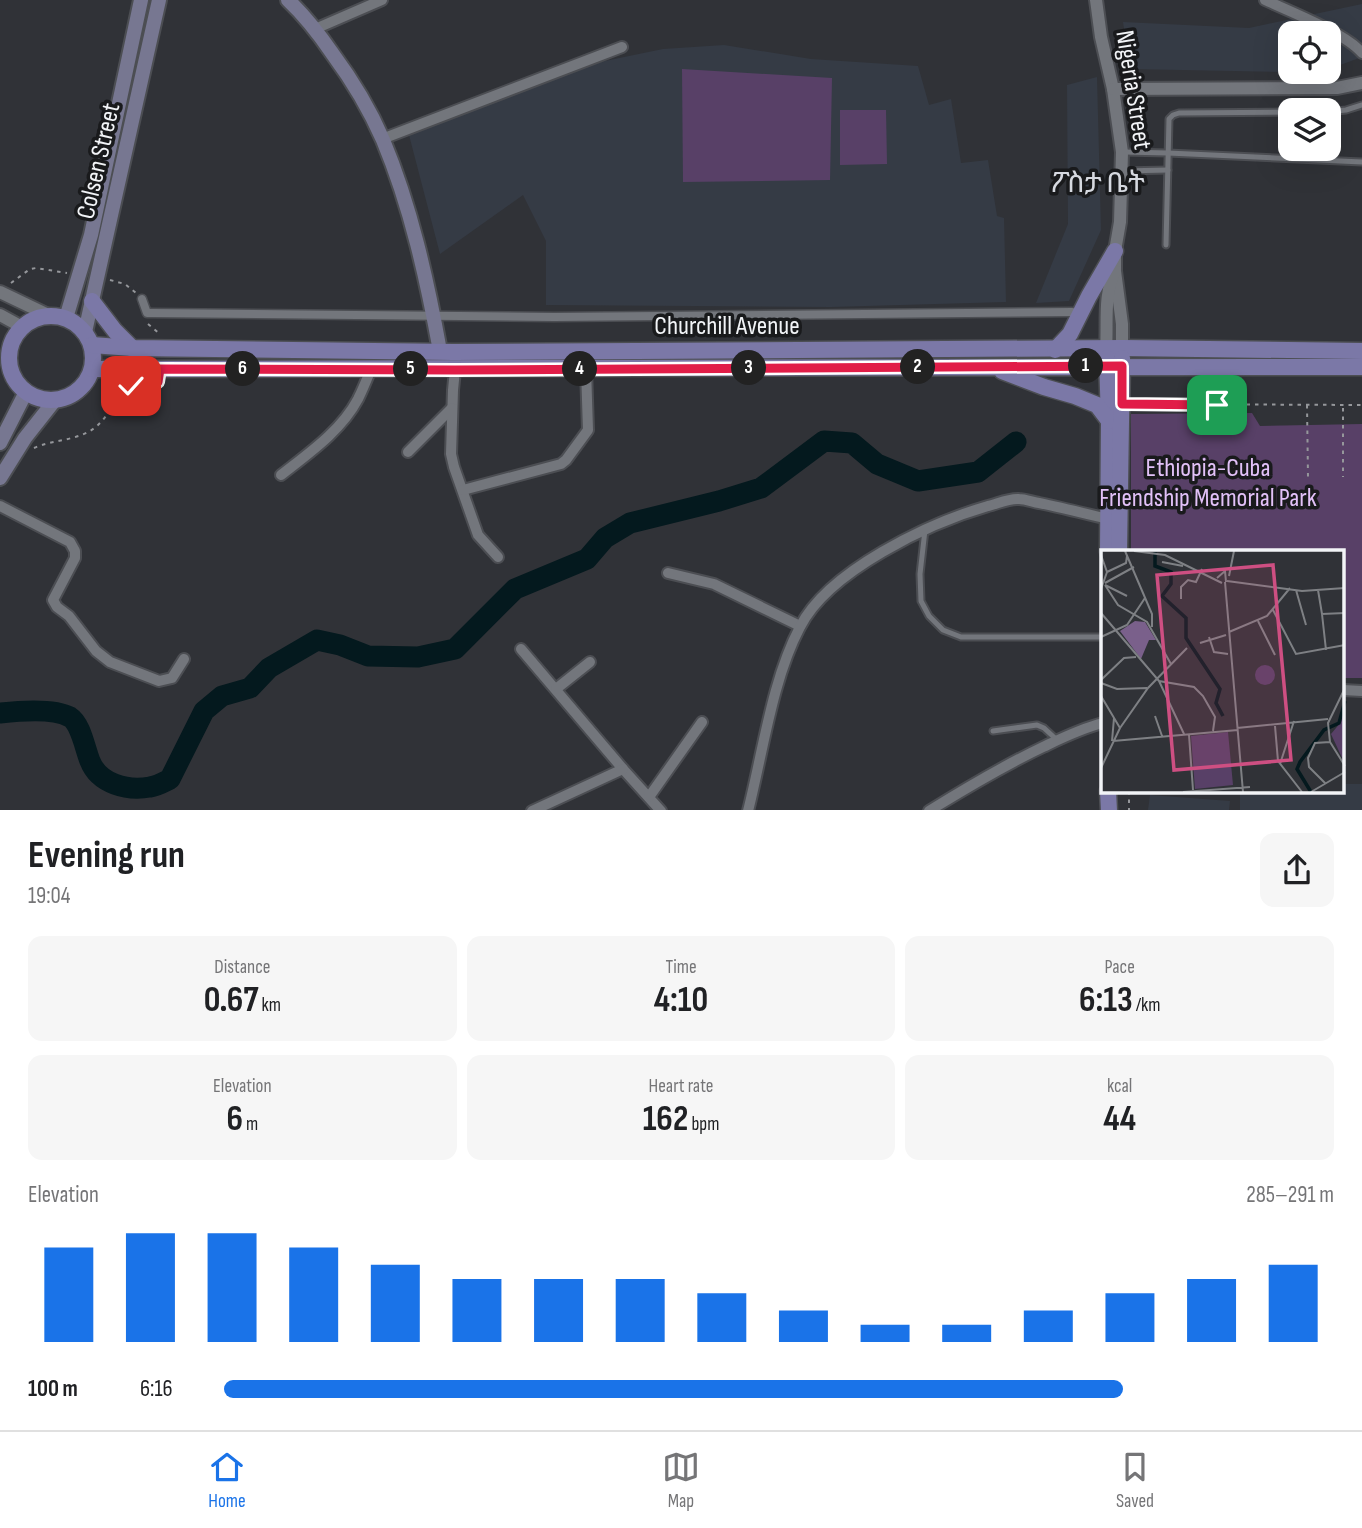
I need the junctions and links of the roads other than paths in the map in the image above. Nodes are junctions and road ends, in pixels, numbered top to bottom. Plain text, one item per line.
1 (141, 0) edge
2 (159, 0) edge
3 (288, 0) edge
4 (382, 0) edge
5 (1096, 0) edge
6 (1265, 0) edge
7 (315, 29) junction
8 (622, 47) dead end
9 (1362, 53) edge
10 (1362, 83) edge
11 (1113, 89) junction
12 (1362, 105) edge
13 (1341, 111) edge
14 (1278, 112) edge
15 (382, 139) junction
16 (1122, 152) junction
17 (1168, 153) junction
18 (1362, 162) edge
19 (1168, 170) junction
20 (1122, 171) junction
21 (1166, 245) dead end
22 (1115, 251) junction
23 (1, 292) edge
24 (142, 299) road end
25 (92, 301) junction
26 (1072, 312) dead end
27 (48, 315) junction
28 (0, 316) edge
29 (433, 316) junction
30 (66, 318) junction
31 (22, 327) junction
32 (89, 339) junction
33 (5, 348) edge
34 (132, 348) junction
35 (1114, 349) junction
36 (1055, 350) junction
37 (440, 351) junction
38 (1362, 351) edge
39 (1115, 366) junction
40 (1362, 366) edge
41 (989, 367) junction
42 (5, 369) edge
43 (92, 369) junction
44 (371, 369) junction
45 (586, 369) junction
46 (455, 370) junction
47 (26, 392) junction
48 (55, 400) junction
49 (452, 408) junction
50 (1109, 421) junction
51 (0, 443) edge
52 (408, 452) dead end
53 (281, 475) dead end
54 (0, 478) edge
55 (463, 490) junction
56 (0, 506) edge
57 (1113, 520) junction
58 (925, 530) junction
59 (1108, 550) edge
60 (1119, 550) edge
61 (498, 557) dead end
62 (668, 573) dead end
63 (800, 626) junction
64 (1101, 637) edge
65 (521, 649) dead end
66 (184, 659) dead end
67 (590, 662) dead end
68 (556, 689) junction
69 (1344, 690) edge
70 (1362, 691) edge
71 (702, 722) dead end
72 (1101, 723) edge
73 (993, 731) dead end
74 (1057, 740) junction
75 (623, 769) junction
76 (649, 797) junction
77 (532, 810) edge
78 (661, 810) edge
79 (748, 810) edge
80 (929, 810) edge

1 - 30 main road
2 - 25 main road, Colsen Street
3 - 7 main road
4 - 7 street
5 - 11 street, Nigeria Street
6 - 9 street
7 - 15 main road
8 - 15 street
10 - 11 street
11 - 16 street, Nigeria Street
12 - 13 lane
14 - 17 lane
15 - 29 main road
16 - 17 lane
16 - 20 street, Nigeria Street
17 - 18 lane
17 - 19 lane
19 - 20 lane
19 - 21 lane
20 - 22 street, Nigeria Street
22 - 35 street, Nigeria Street
22 - 36 main road
23 - 27 street
24 - 29 street
25 - 32 main road, Colsen Street
25 - 34 main road
26 - 29 street
27 - 30 main road
27 - 31 main road
28 - 31 street
29 - 37 main road
30 - 32 main road
31 - 33 main road
32 - 34 main road, Churchill Avenue
32 - 43 main road
33 - 42 main road
34 - 37 main road, Churchill Avenue
35 - 36 main road, Churchill Avenue
35 - 38 main road, Churchill Avenue
35 - 39 main road
36 - 37 main road, Churchill Avenue
39 - 40 main road, Churchill Avenue
39 - 41 main road, Churchill Avenue
39 - 50 main road
39 - 57 main road
41 - 45 main road, Churchill Avenue
41 - 50 main road
42 - 47 main road
43 - 44 main road, Churchill Avenue
43 - 48 main road
44 - 46 main road, Churchill Avenue
44 - 53 street
45 - 46 main road, Churchill Avenue
45 - 55 street
46 - 49 street
47 - 48 main road
47 - 51 main road
48 - 54 main road
49 - 52 street
49 - 55 street
50 - 57 main road
55 - 61 street
56 - 66 street
57 - 58 street
57 - 59 main road
57 - 60 main road
58 - 63 street
58 - 64 lane
62 - 63 street
63 - 79 street
65 - 68 street
67 - 68 street
68 - 75 street
69 - 70 street
71 - 76 street
72 - 74 street
73 - 74 lane
74 - 80 street
75 - 76 street
75 - 77 street
76 - 78 street

